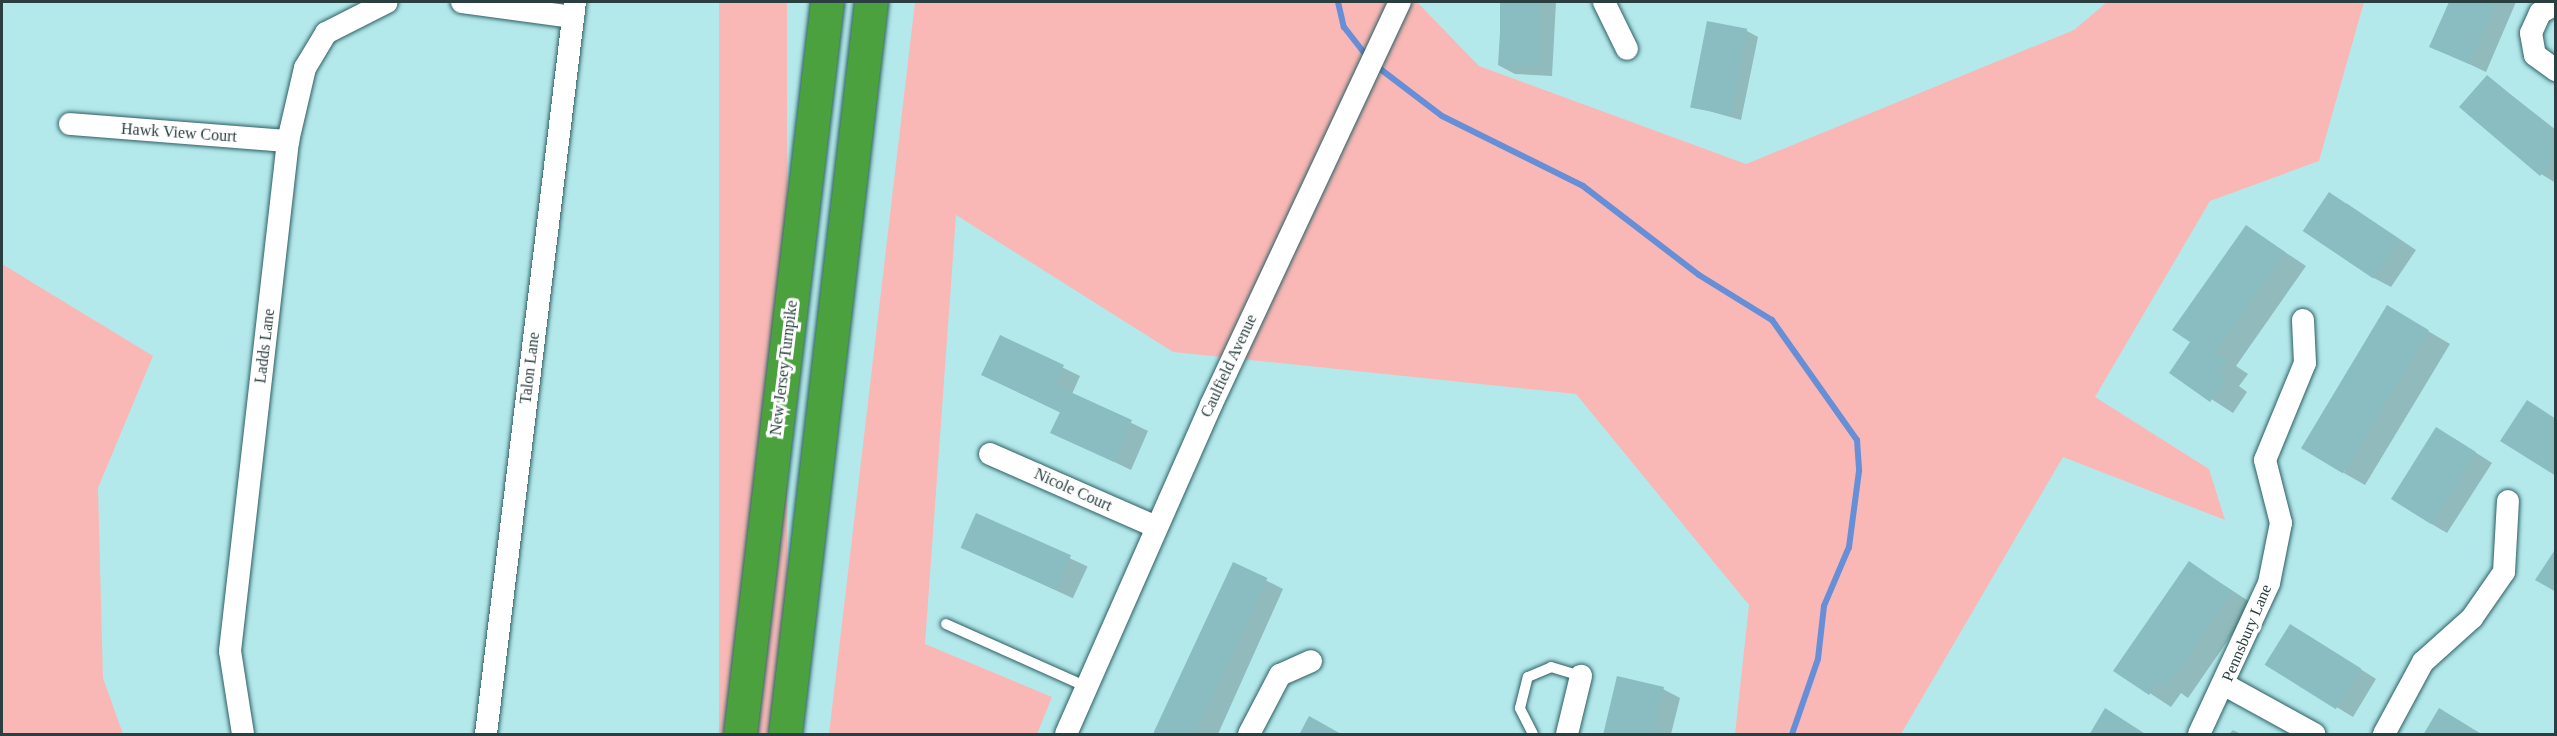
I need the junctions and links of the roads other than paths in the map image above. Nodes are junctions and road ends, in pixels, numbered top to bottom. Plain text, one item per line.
1 (387, 2) edge
2 (462, 2) edge
3 (827, 2) edge
4 (871, 2) edge
5 (1400, 2) edge
6 (1604, 2) edge
7 (2556, 4) edge
8 (574, 9) edge
9 (1627, 49) dead end
10 (2556, 70) edge
11 (70, 124) dead end
12 (288, 141) junction
13 (2303, 320) dead end
14 (990, 454) dead end
15 (2508, 501) dead end
16 (1156, 527) junction
17 (946, 624) dead end
18 (1311, 661) dead end
19 (1581, 676) joint
20 (2226, 685) junction
21 (1086, 687) junction
22 (243, 735) edge
23 (486, 735) edge
24 (740, 735) edge
25 (785, 735) edge
26 (1066, 735) edge
27 (1249, 735) edge
28 (1533, 735) edge
29 (1567, 735) edge
30 (2199, 735) edge
31 (2314, 735) edge
32 (2384, 735) edge

1 - 12 street, Ladds Lane
2 - 8 street
3 - 24 highway, New Jersey Turnpike
4 - 25 highway
5 - 16 street, Caulfield Avenue
6 - 9 street
7 - 10 street
8 - 23 street, Talon Lane
11 - 12 street, Hawk View Court
12 - 22 street, Ladds Lane
13 - 20 street, Pennsbury Lane
14 - 16 street, Nicole Court
15 - 32 street
16 - 21 street, Caulfield Avenue
17 - 21 lane
18 - 27 street
19 - 28 lane
19 - 29 street
20 - 30 street, Pennsbury Lane
20 - 31 street
21 - 26 street, Caulfield Avenue

